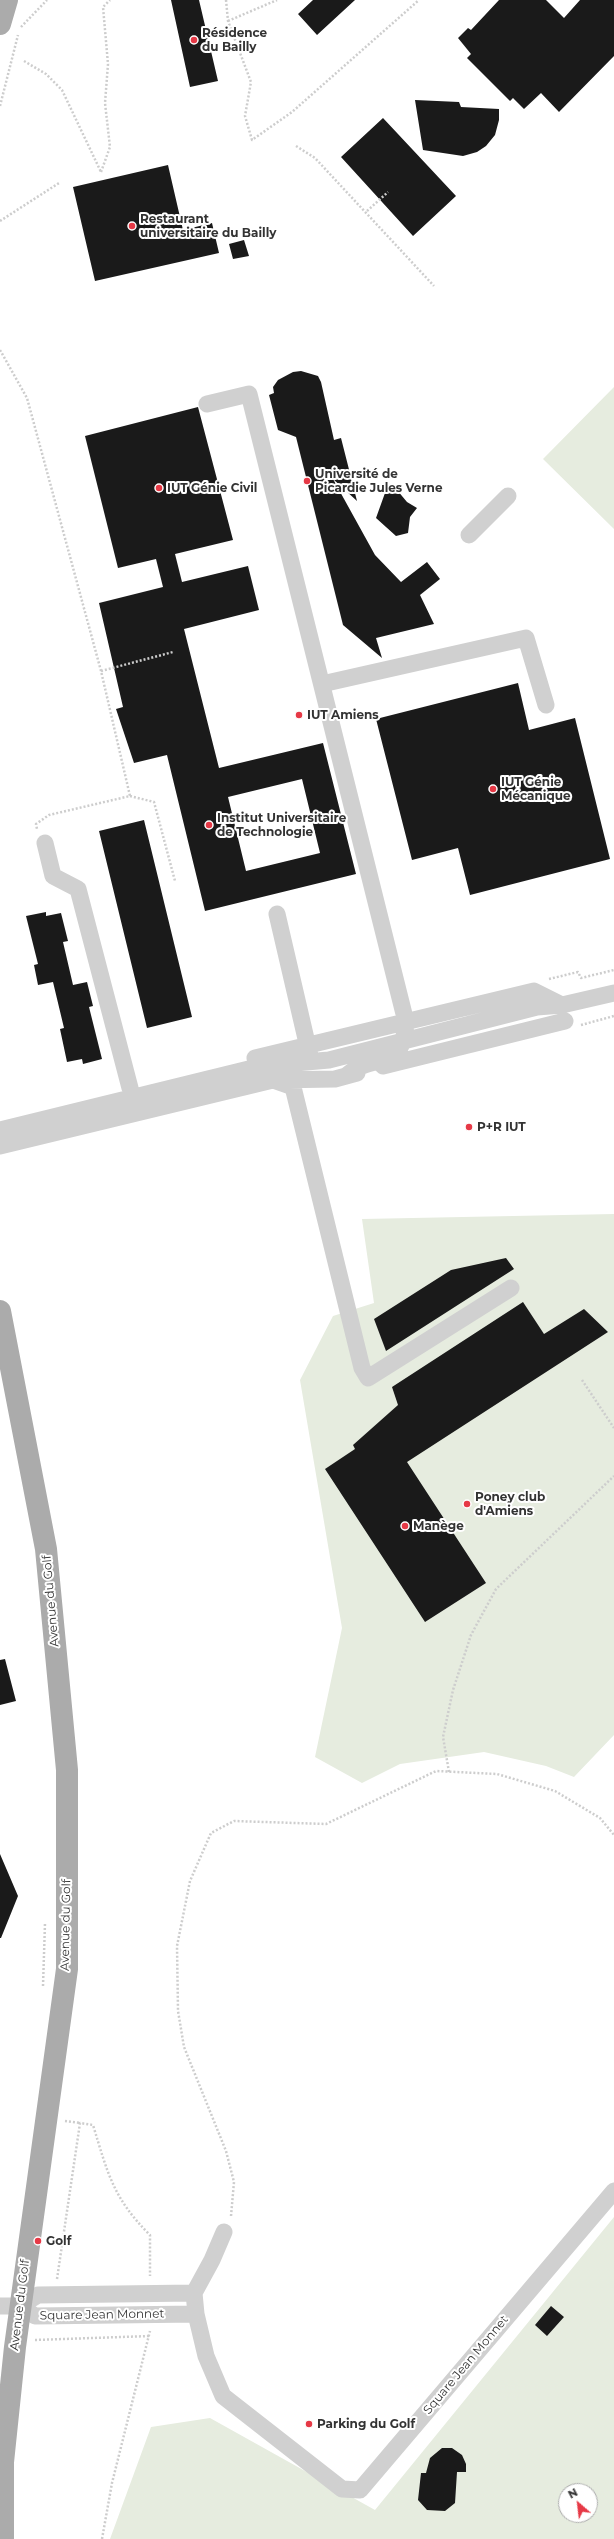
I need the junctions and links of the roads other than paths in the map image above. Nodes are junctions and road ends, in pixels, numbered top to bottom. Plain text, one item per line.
1 (7, 0) edge
2 (8, 23) edge
3 (207, 404) dead end
4 (508, 496) dead end
5 (469, 535) dead end
6 (322, 684) junction
7 (546, 705) dead end
8 (44, 843) road end
9 (277, 914) dead end
10 (614, 993) edge
11 (563, 1013) junction
12 (406, 1022) junction
13 (404, 1042) junction
14 (309, 1053) junction
15 (346, 1076) junction
16 (273, 1080) junction
17 (130, 1088) junction
18 (0, 1119) edge
19 (0, 1130) edge
20 (0, 1146) edge
21 (511, 1288) dead end
22 (0, 1311) edge
23 (614, 2191) edge
24 (224, 2232) road end
25 (194, 2293) junction
26 (10, 2306) edge
27 (196, 2314) junction
28 (3, 2539) edge

1 - 2 main road
3 - 6 street
4 - 5 street
6 - 7 street
6 - 12 street
8 - 17 street
9 - 14 street
10 - 11 street
11 - 12 street
11 - 13 street
11 - 15 street
12 - 13 street
12 - 14 street
13 - 14 street
13 - 15 street
14 - 16 street
14 - 17 street
14 - 19 street
15 - 16 street
16 - 20 street
16 - 21 street
17 - 18 street
22 - 26 main road, Avenue du Golf
23 - 27 street, Square Jean Monnet
24 - 25 street
25 - 26 street, Square Jean Monnet
25 - 27 street, Square Jean Monnet
26 - 27 street, Square Jean Monnet
26 - 28 main road, Avenue du Golf

